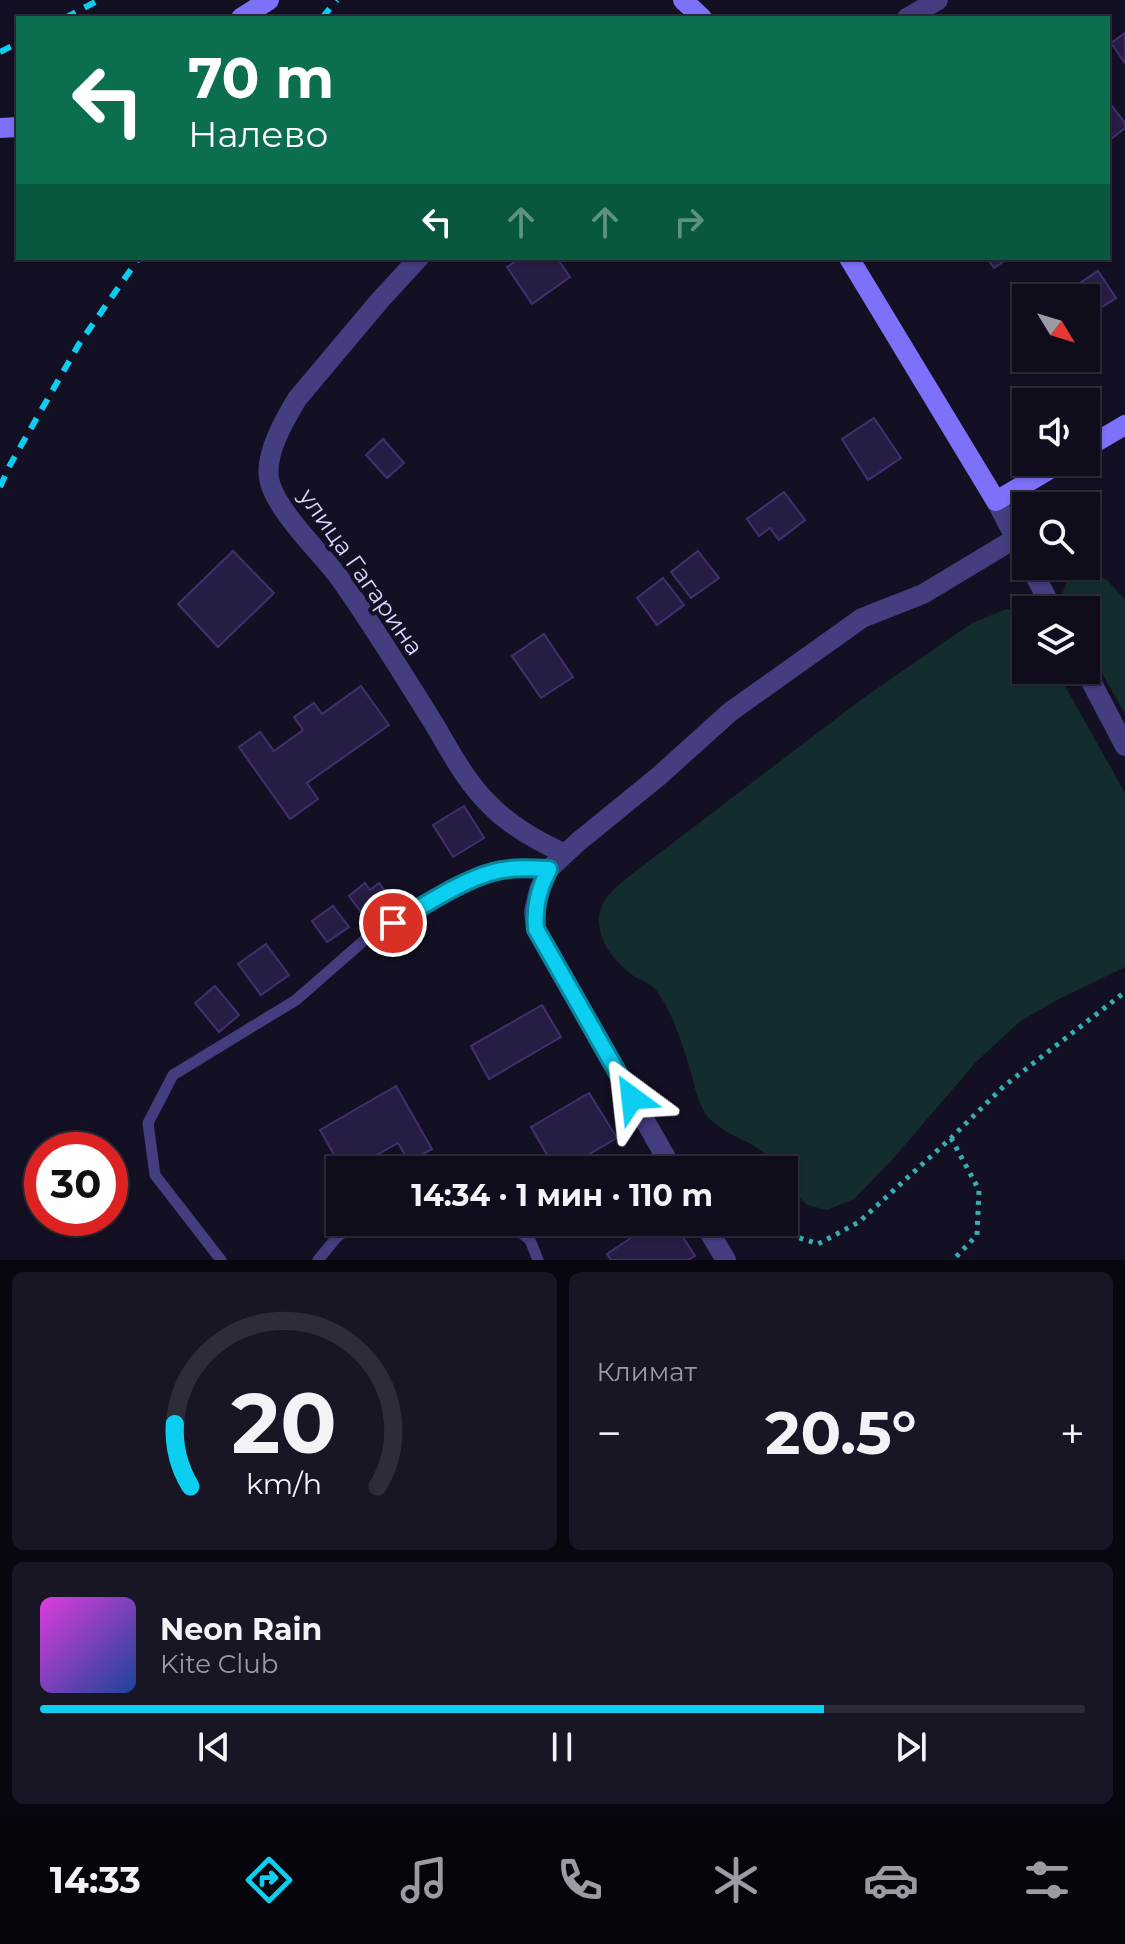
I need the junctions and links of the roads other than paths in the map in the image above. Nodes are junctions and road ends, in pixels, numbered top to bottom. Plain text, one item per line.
1 (269, 0) edge
2 (683, 0) edge
3 (938, 0) edge
4 (244, 16) edge
5 (700, 16) edge
6 (910, 16) edge
7 (417, 260) edge
8 (850, 260) edge
9 (1125, 425) edge
10 (1100, 440) edge
11 (1038, 476) edge
12 (996, 501) junction
13 (1012, 531) edge
14 (1012, 540) edge
15 (1092, 684) edge
16 (1125, 746) edge
17 (565, 854) junction
18 (549, 869) junction
19 (665, 1156) edge
20 (338, 1236) edge
21 (525, 1236) edge
22 (711, 1236) edge
23 (221, 1260) edge
24 (318, 1260) edge
25 (538, 1260) edge
26 (726, 1260) edge

1 - 4 main road
2 - 5 main road
3 - 6 street
7 - 17 street, улица Гагарина
8 - 12 main road
9 - 10 main road
11 - 12 main road
12 - 13 street
14 - 17 street
15 - 16 street
17 - 18 street
18 - 19 street
18 - 23 lane
20 - 24 lane
21 - 25 lane
22 - 26 street

